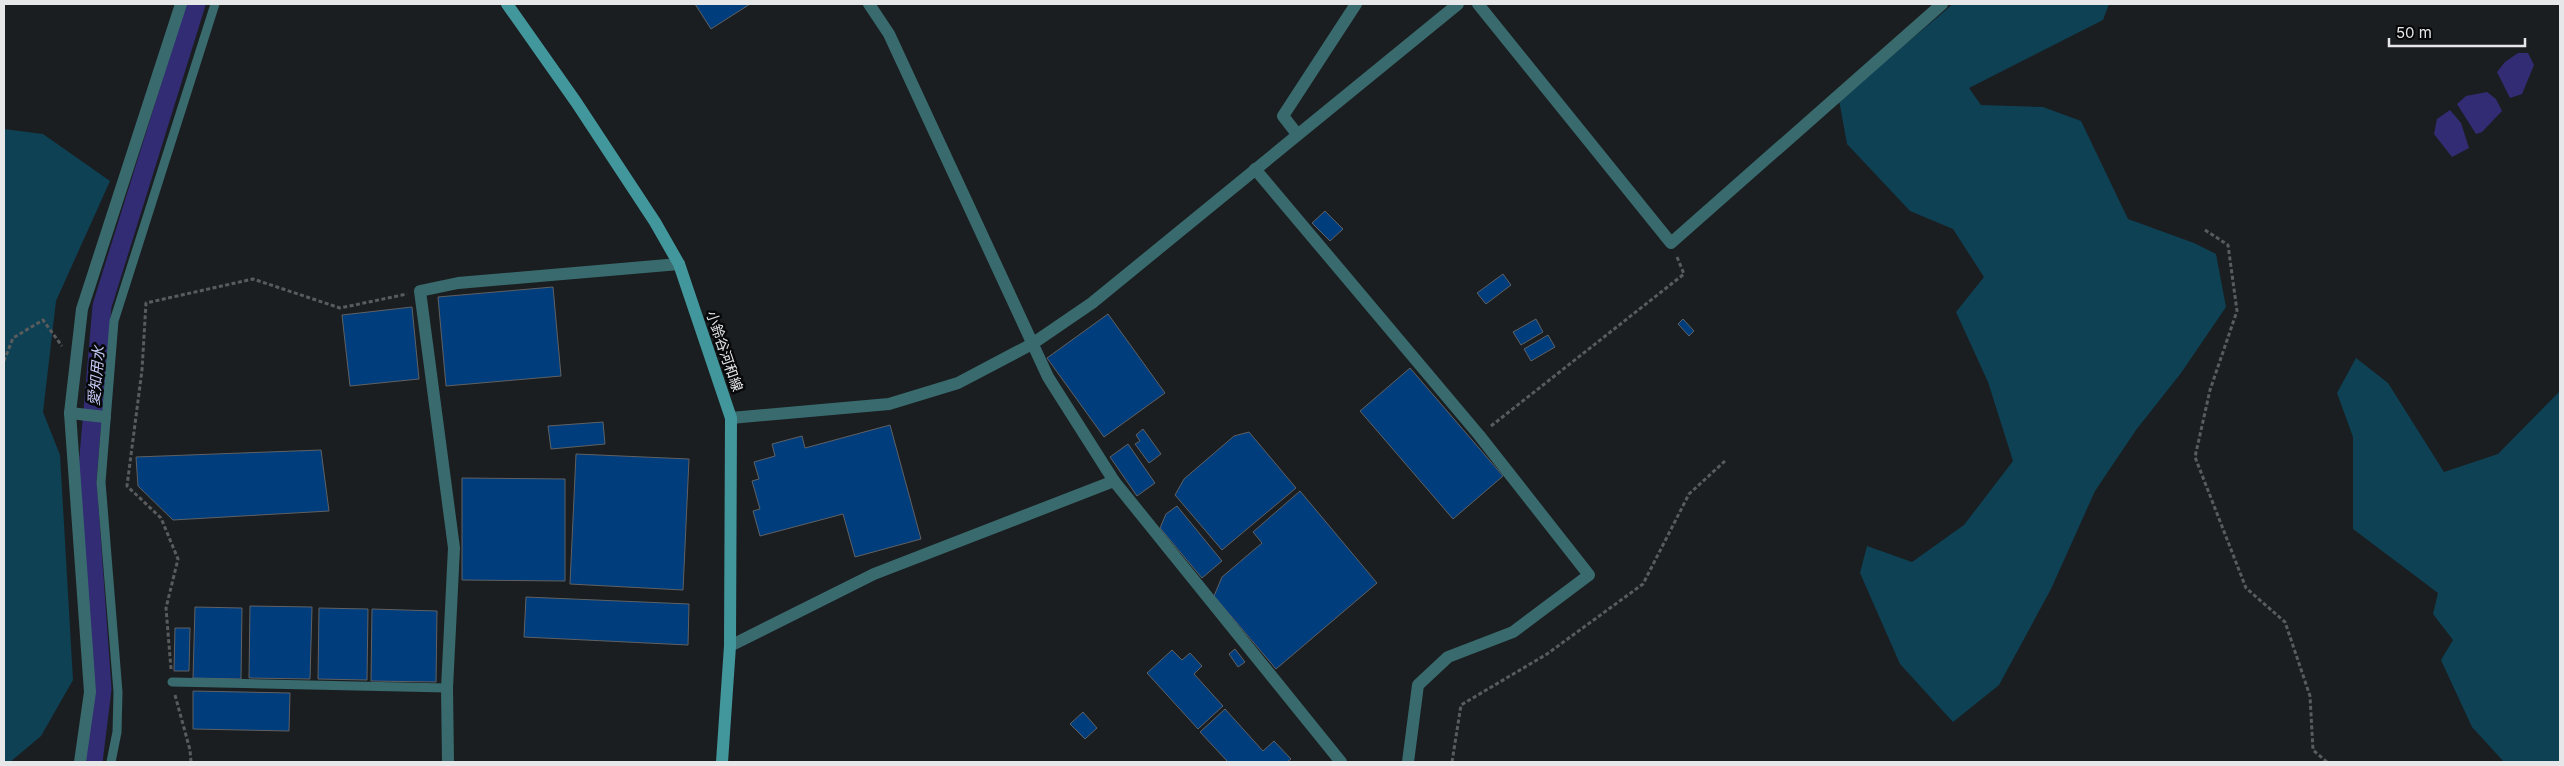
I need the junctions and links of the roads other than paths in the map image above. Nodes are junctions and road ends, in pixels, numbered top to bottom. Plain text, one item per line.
1 (181, 4) edge
2 (215, 4) edge
3 (507, 4) edge
4 (869, 4) edge
5 (1356, 4) edge
6 (1458, 4) edge
7 (1478, 4) edge
8 (1942, 4) edge
9 (1297, 134) junction
10 (1254, 169) junction
11 (679, 264) junction
12 (1032, 344) junction
13 (74, 413) junction
14 (105, 417) junction
15 (731, 418) junction
16 (1114, 481) junction
17 (730, 646) junction
18 (172, 682) road end
19 (448, 688) junction
20 (80, 762) edge
21 (110, 762) edge
22 (448, 762) edge
23 (722, 762) edge
24 (1341, 762) edge
25 (1408, 762) edge

1 - 13 street
2 - 14 lane
3 - 11 main road, 小鈴谷河和線
4 - 12 street
5 - 9 street
6 - 9 street
7 - 8 street
9 - 10 street
10 - 12 street
10 - 25 street
11 - 15 main road, 小鈴谷河和線
11 - 19 street
12 - 15 street
12 - 16 street
13 - 14 street
13 - 20 street
14 - 21 lane
15 - 17 main road, 小鈴谷河和線
16 - 17 street
16 - 24 street
17 - 23 main road, 小鈴谷河和線
18 - 19 lane
19 - 22 street

